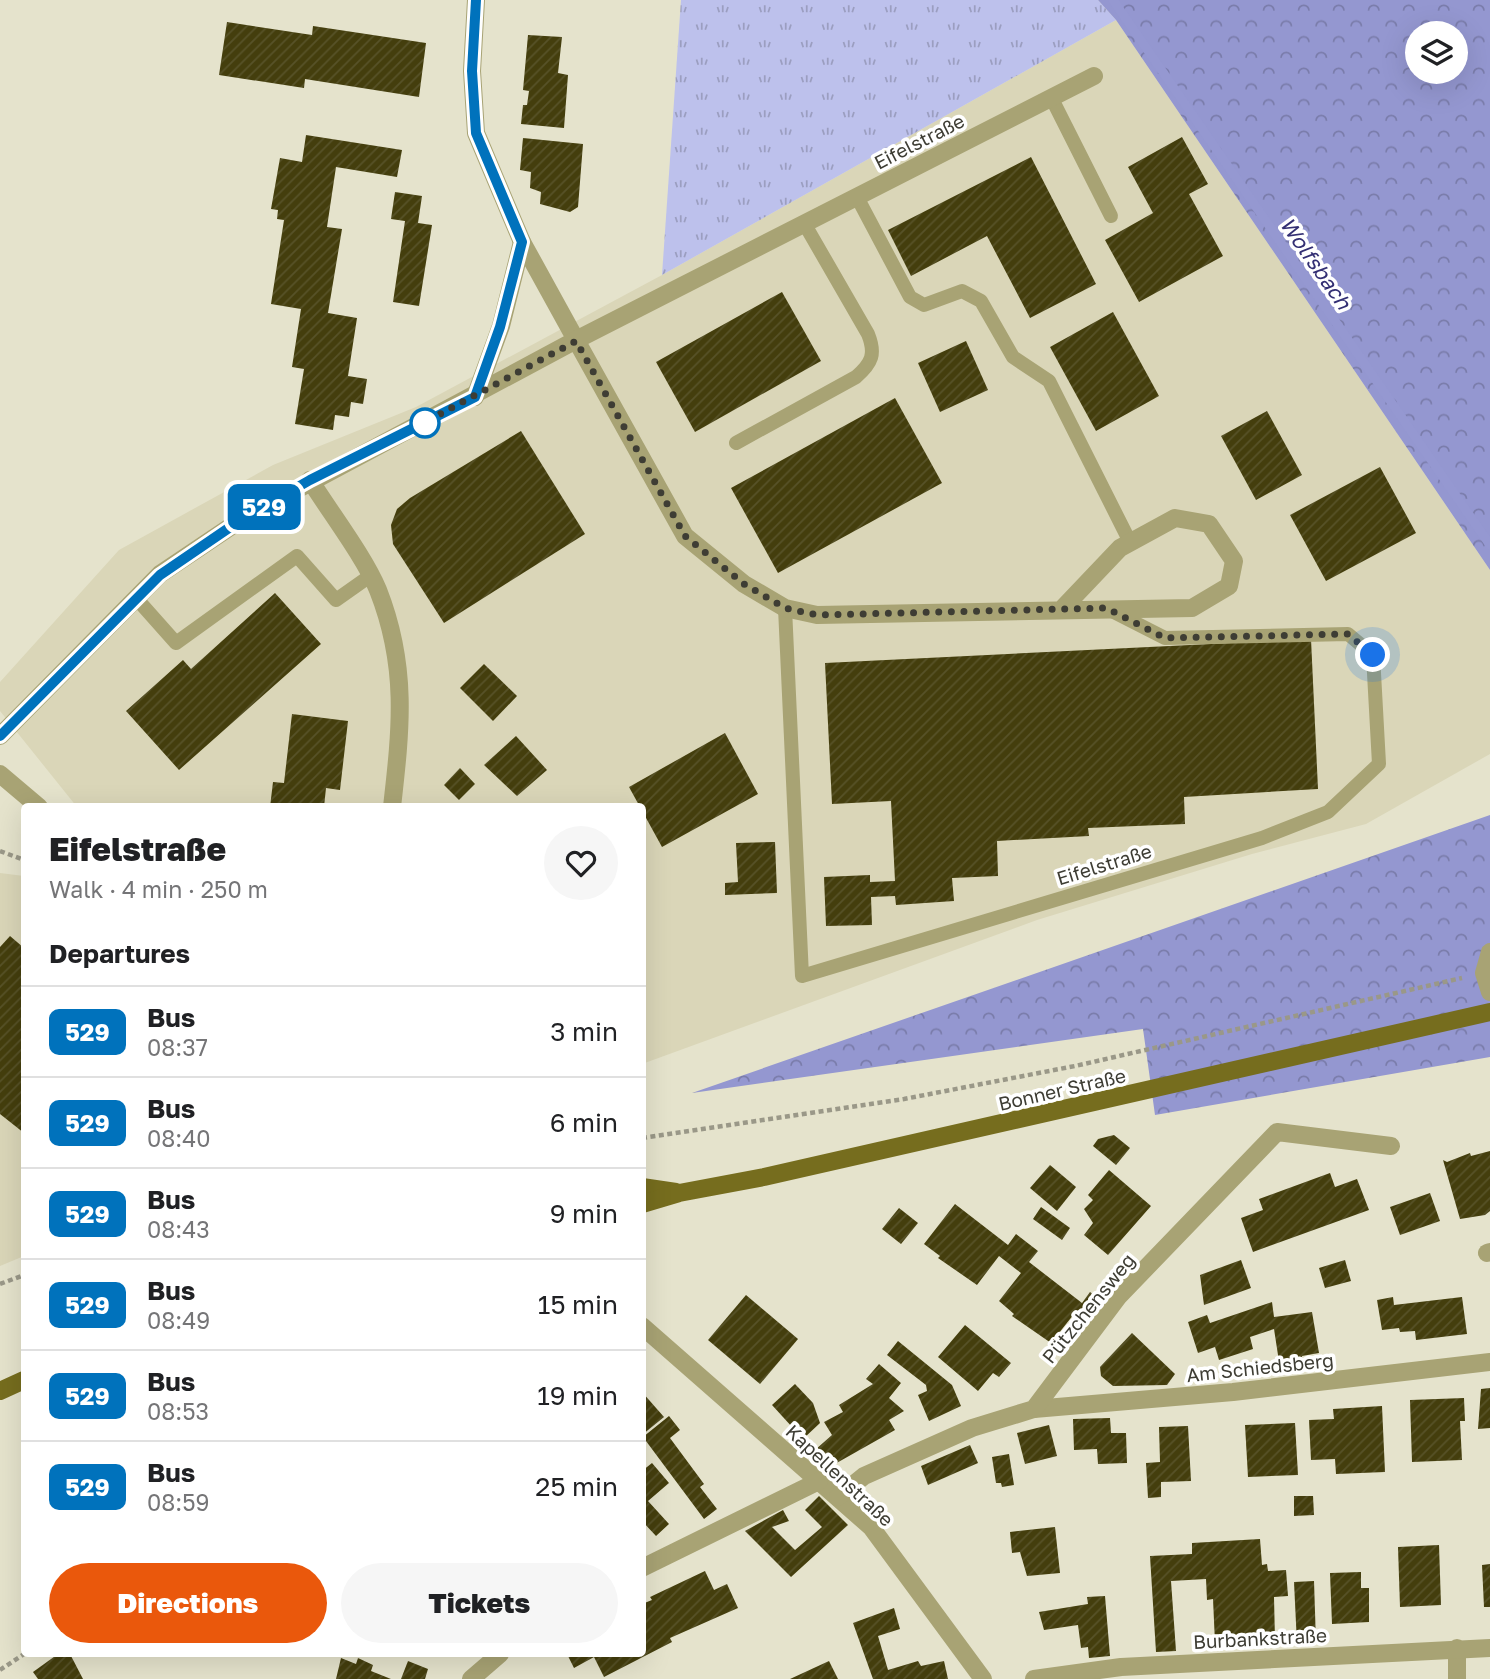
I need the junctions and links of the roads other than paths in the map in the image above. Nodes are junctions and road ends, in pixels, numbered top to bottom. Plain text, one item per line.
1 (476, 0) edge
2 (1094, 76) dead end
3 (1051, 97) junction
4 (857, 197) junction
5 (1111, 216) dead end
6 (804, 223) junction
7 (522, 242) junction
8 (576, 341) junction
9 (475, 397) junction
10 (736, 443) dead end
11 (310, 480) junction
12 (1130, 542) junction
13 (370, 576) junction
14 (136, 598) junction
15 (785, 608) junction
16 (1106, 608) junction
17 (1062, 609) junction
18 (0, 736) edge
19 (0, 774) edge
20 (34, 803) edge
21 (392, 803) edge
22 (1490, 951) edge
23 (1490, 992) edge
24 (1490, 1012) edge
25 (1391, 1146) dead end
26 (646, 1188) edge
27 (679, 1193) junction
28 (646, 1203) edge
29 (646, 1330) edge
30 (1490, 1362) edge
31 (21, 1381) edge
32 (0, 1391) edge
33 (1034, 1409) junction
34 (819, 1481) junction
35 (838, 1497) junction
36 (646, 1566) edge
37 (1457, 1648) junction
38 (1490, 1648) edge
39 (497, 1657) edge
40 (471, 1679) edge
41 (983, 1679) edge
42 (1034, 1679) edge
43 (1457, 1679) edge

1 - 7 street
2 - 3 street, Eifelstraße
3 - 4 street, Eifelstraße
3 - 5 lane
4 - 6 street, Eifelstraße
4 - 12 lane
6 - 8 street, Eifelstraße
6 - 10 lane
7 - 8 street
7 - 9 street
8 - 9 street, Eifelstraße
8 - 15 street, Eifelstraße
9 - 11 street, Eifelstraße
11 - 13 street
11 - 14 street, Eifelstraße
12 - 16 street, Eifelstraße
12 - 17 street, Eifelstraße
13 - 14 lane
13 - 21 street
14 - 18 street, Eifelstraße
15 - 16 lane, Eifelstraße
15 - 17 street, Eifelstraße
16 - 17 street, Eifelstraße
19 - 20 street
22 - 23 street
24 - 27 main road, Bonner Straße
25 - 33 street, Pützchensweg
26 - 27 main road
27 - 28 main road, Bonner Straße
29 - 34 street, Kapellenstraße
30 - 33 street, Am Schiedsberg
31 - 32 main road
33 - 35 street
34 - 35 street, Kapellenstraße
34 - 36 street
35 - 41 street, Kapellenstraße
37 - 38 street, Burbankstraße
37 - 42 street, Burbankstraße
37 - 43 street
39 - 40 street

